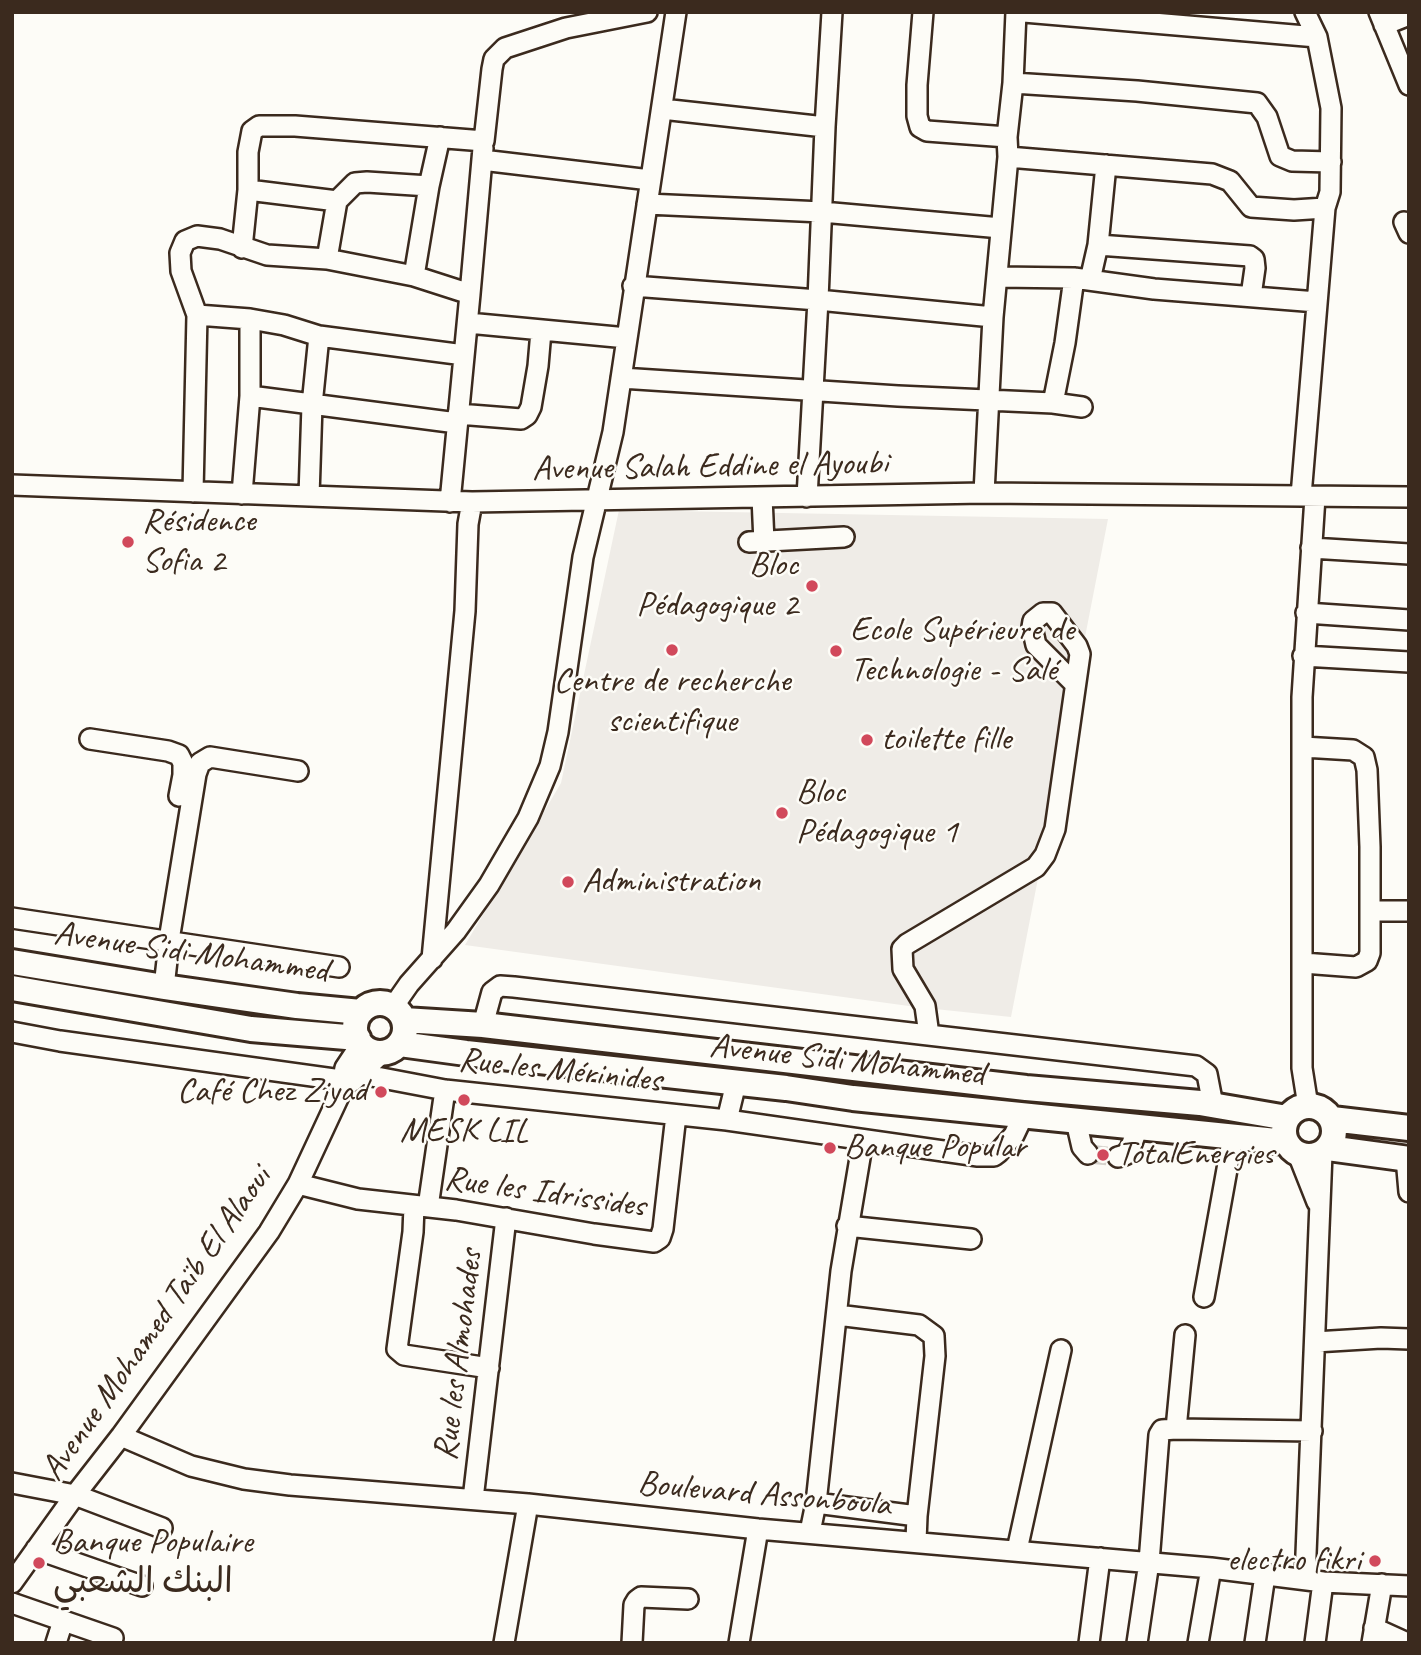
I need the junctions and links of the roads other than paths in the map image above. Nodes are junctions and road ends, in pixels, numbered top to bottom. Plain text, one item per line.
1 (648, 12) edge
2 (676, 12) edge
3 (832, 12) edge
4 (922, 12) edge
5 (1016, 12) edge
6 (1024, 12) edge
7 (1305, 12) edge
8 (1409, 15) edge
9 (1381, 18) edge
10 (1317, 37) junction
11 (1013, 83) junction
12 (1409, 85) edge
13 (662, 110) junction
14 (825, 127) junction
15 (440, 137) junction
16 (1008, 147) junction
17 (483, 151) junction
18 (1331, 162) junction
19 (1106, 165) junction
20 (650, 180) junction
21 (429, 186) junction
22 (248, 190) junction
23 (337, 201) junction
24 (647, 204) junction
25 (1325, 208) junction
26 (822, 212) junction
27 (1001, 228) junction
28 (1098, 245) junction
29 (242, 248) junction
30 (327, 259) junction
31 (414, 276) junction
32 (998, 277) junction
33 (1082, 279) junction
34 (634, 286) junction
35 (470, 293) junction
36 (1251, 296) junction
37 (818, 300) junction
38 (1317, 302) junction
39 (197, 315) junction
40 (993, 317) junction
41 (250, 319) junction
42 (468, 323) junction
43 (541, 331) junction
44 (319, 336) junction
45 (626, 338) junction
46 (464, 355) junction
47 (621, 378) junction
48 (813, 388) junction
49 (250, 396) junction
50 (989, 399) junction
51 (1053, 403) junction
52 (312, 405) junction
53 (1082, 407) dead end
54 (457, 418) junction
55 (12, 485) edge
56 (193, 492) junction
57 (984, 493) junction
58 (242, 494) junction
59 (309, 496) junction
60 (762, 497) junction
61 (807, 497) junction
62 (1308, 497) junction
63 (1409, 497) edge
64 (597, 500) junction
65 (450, 502) junction
66 (472, 502) junction
67 (844, 537) dead end
68 (1311, 548) junction
69 (1409, 554) edge
70 (1306, 613) junction
71 (1409, 620) edge
72 (1304, 656) junction
73 (1409, 662) edge
74 (1075, 684) dead end
75 (90, 739) dead end
76 (1303, 747) junction
77 (298, 771) dead end
78 (1370, 911) junction
79 (1409, 911) edge
80 (12, 918) edge
81 (169, 938) junction
82 (432, 960) junction
83 (12, 962) edge
84 (1303, 963) junction
85 (339, 967) dead end
86 (164, 987) junction
87 (12, 988) edge
88 (361, 1012) junction
89 (483, 1025) junction
90 (12, 1032) edge
91 (383, 1034) junction
92 (929, 1035) junction
93 (361, 1074) junction
94 (736, 1083) junction
95 (340, 1087) junction
96 (445, 1090) junction
97 (1077, 1093) junction
98 (1147, 1098) junction
99 (1213, 1105) junction
100 (1409, 1110) edge
101 (676, 1115) junction
102 (1023, 1116) junction
103 (727, 1120) junction
104 (1076, 1121) junction
105 (1142, 1127) junction
106 (1408, 1128) edge
107 (1233, 1136) junction
108 (1305, 1137) junction
109 (863, 1140) junction
110 (1088, 1154) dead end
111 (1118, 1157) dead end
112 (1407, 1159) edge
113 (298, 1184) junction
114 (1409, 1192) edge
115 (421, 1207) junction
116 (506, 1218) junction
117 (847, 1226) junction
118 (971, 1239) dead end
119 (1204, 1297) dead end
120 (837, 1315) junction
121 (1185, 1335) dead end
122 (1409, 1339) edge
123 (1315, 1342) junction
124 (1060, 1350) dead end
125 (489, 1368) junction
126 (1176, 1429) junction
127 (1312, 1431) junction
128 (121, 1436) junction
129 (12, 1483) edge
130 (75, 1495) junction
131 (473, 1499) junction
132 (816, 1503) junction
133 (528, 1504) junction
134 (917, 1516) junction
135 (162, 1528) dead end
136 (758, 1529) junction
137 (810, 1532) junction
138 (916, 1541) junction
139 (36, 1549) junction
140 (1017, 1550) junction
141 (1100, 1558) junction
142 (1149, 1562) junction
143 (1211, 1568) junction
144 (1265, 1575) junction
145 (1314, 1581) junction
146 (12, 1583) edge
147 (1382, 1584) junction
148 (142, 1586) dead end
149 (1409, 1586) edge
150 (688, 1599) dead end
151 (12, 1603) edge
152 (63, 1621) junction
153 (1373, 1635) edge
154 (113, 1638) dead end
155 (56, 1643) edge
156 (504, 1643) edge
157 (632, 1643) edge
158 (739, 1643) edge
159 (1089, 1643) edge
160 (1137, 1643) edge
161 (1198, 1643) edge
162 (1255, 1643) edge
163 (1315, 1643) edge
164 (1407, 1643) edge

1 - 17 street
2 - 13 street
3 - 14 street
4 - 16 street
5 - 11 street
6 - 10 street
7 - 10 street
8 - 9 street
9 - 12 street
10 - 18 street
11 - 16 street
11 - 18 street
13 - 14 street
13 - 20 street
14 - 26 street
15 - 17 street
15 - 21 street
15 - 22 street
16 - 19 street
16 - 27 street
17 - 20 street
17 - 35 street
18 - 25 street
19 - 25 street
19 - 28 street
20 - 24 street
21 - 23 street
21 - 31 street
22 - 23 street
22 - 29 street
23 - 30 street
24 - 26 street
24 - 34 street
25 - 38 street
26 - 27 street
26 - 37 street
27 - 32 street
28 - 33 street
28 - 36 street
29 - 30 street
29 - 39 street
30 - 31 street
31 - 35 street
32 - 33 street
32 - 40 street
33 - 36 street
33 - 51 street
34 - 37 street
34 - 45 street
35 - 42 street
36 - 38 street
37 - 40 street
37 - 48 street
38 - 62 street
39 - 41 street
39 - 56 street
40 - 50 street
41 - 44 street
41 - 49 street
42 - 43 street
42 - 46 street
43 - 45 street
43 - 54 street
44 - 46 street
44 - 52 street
45 - 47 street
46 - 54 street
47 - 48 street
47 - 64 street
48 - 50 street
48 - 61 street
49 - 52 street
49 - 58 street
50 - 51 street
50 - 57 street
51 - 53 street
52 - 54 street
52 - 59 street
54 - 65 street
55 - 56 street, Avenue Salah Eddine el Ayoubi
56 - 58 street, Avenue Salah Eddine el Ayoubi
57 - 61 street, Avenue Salah Eddine el Ayoubi
57 - 62 street, Avenue Salah Eddine el Ayoubi
58 - 59 street, Avenue Salah Eddine el Ayoubi
59 - 65 street, Avenue Salah Eddine el Ayoubi
60 - 61 street, Avenue Salah Eddine el Ayoubi
60 - 64 street, Avenue Salah Eddine el Ayoubi
60 - 67 street
62 - 63 street, Avenue Salah Eddine el Ayoubi
62 - 68 street
64 - 66 street, Avenue Salah Eddine el Ayoubi
64 - 82 street
65 - 66 street, Avenue Salah Eddine el Ayoubi
66 - 82 street
68 - 69 street
68 - 70 street
70 - 71 street
70 - 72 street
72 - 73 street
72 - 76 street
74 - 92 street
75 - 81 street
76 - 78 street
76 - 84 street
77 - 81 street
78 - 79 street
78 - 84 street
80 - 81 street
81 - 85 street
81 - 86 street
82 - 91 street
83 - 86 main road, Avenue Sidi Mohammed
84 - 108 street
86 - 88 main road, Avenue Sidi Mohammed
87 - 91 main road, Avenue Sidi Mohammed
88 - 91 main road
88 - 91 main road, Avenue Sidi Mohammed
89 - 91 main road, Avenue Sidi Mohammed
89 - 92 street
89 - 97 main road, Avenue Sidi Mohammed
90 - 95 street
91 - 93 street, Avenue Mohamed Taïb El Alaoui
91 - 94 main road, Avenue Sidi Mohammed
91 - 95 street, Avenue Mohamed Taïb El Alaoui
92 - 99 street
93 - 95 street, Avenue Mohamed Taïb El Alaoui
93 - 96 street, Rue les Mérinides
94 - 102 main road, Avenue Sidi Mohammed
94 - 103 street
95 - 113 street, Avenue Mohamed Taïb El Alaoui
96 - 101 street, Rue les Mérinides
96 - 115 street
97 - 98 main road, Avenue Sidi Mohammed
97 - 104 main road
98 - 99 main road, Avenue Sidi Mohammed
98 - 105 main road
99 - 108 main road, Avenue Sidi Mohammed
100 - 106 street
101 - 103 street, Rue les Mérinides
101 - 116 street, Rue les Idrissides
102 - 104 main road, Avenue Sidi Mohammed
102 - 109 street, Rue les Mérinides
103 - 109 street, Rue les Mérinides
104 - 105 main road, Avenue Sidi Mohammed
104 - 110 street
105 - 107 main road, Avenue Sidi Mohammed
105 - 111 street
106 - 108 main road
107 - 108 main road, Avenue Sidi Mohammed
107 - 119 street
108 - 112 main road, Avenue Sidi Mohammed
108 - 123 street
109 - 117 street
112 - 114 street
113 - 115 street, Rue les Idrissides
113 - 128 street, Avenue Mohamed Taïb El Alaoui
115 - 116 street, Rue les Idrissides
115 - 125 street
116 - 125 street, Rue les Almohades
117 - 118 street
117 - 120 street
120 - 132 street
120 - 134 street
121 - 126 street
122 - 123 street
123 - 127 street
124 - 140 street
125 - 131 street, Rue les Almohades
126 - 127 street
126 - 142 street
127 - 145 street
128 - 130 street, Avenue Mohamed Taïb El Alaoui
128 - 131 street, Boulevard Assonboula
129 - 130 street
130 - 135 street
130 - 139 street, Avenue Mohamed Taïb El Alaoui
131 - 133 street, Boulevard Assonboula
132 - 134 street
132 - 137 street
133 - 136 street, Boulevard Assonboula
133 - 156 street
134 - 138 street
136 - 137 street, Boulevard Assonboula
136 - 158 street
137 - 138 street, Boulevard Assonboula
138 - 140 street, Boulevard Assonboula
139 - 146 street, Avenue Mohamed Taïb El Alaoui
139 - 148 street
140 - 141 street, Boulevard Assonboula
141 - 142 street, Boulevard Assonboula
141 - 159 street
142 - 143 street, Boulevard Assonboula
142 - 160 street
143 - 144 street, Boulevard Assonboula
143 - 161 street
144 - 145 street, Boulevard Assonboula
144 - 162 street
145 - 147 street, Boulevard Assonboula
145 - 163 street
147 - 149 street, Boulevard Assonboula
147 - 153 street
150 - 157 street
151 - 152 street
152 - 154 street
152 - 155 street
153 - 164 street

